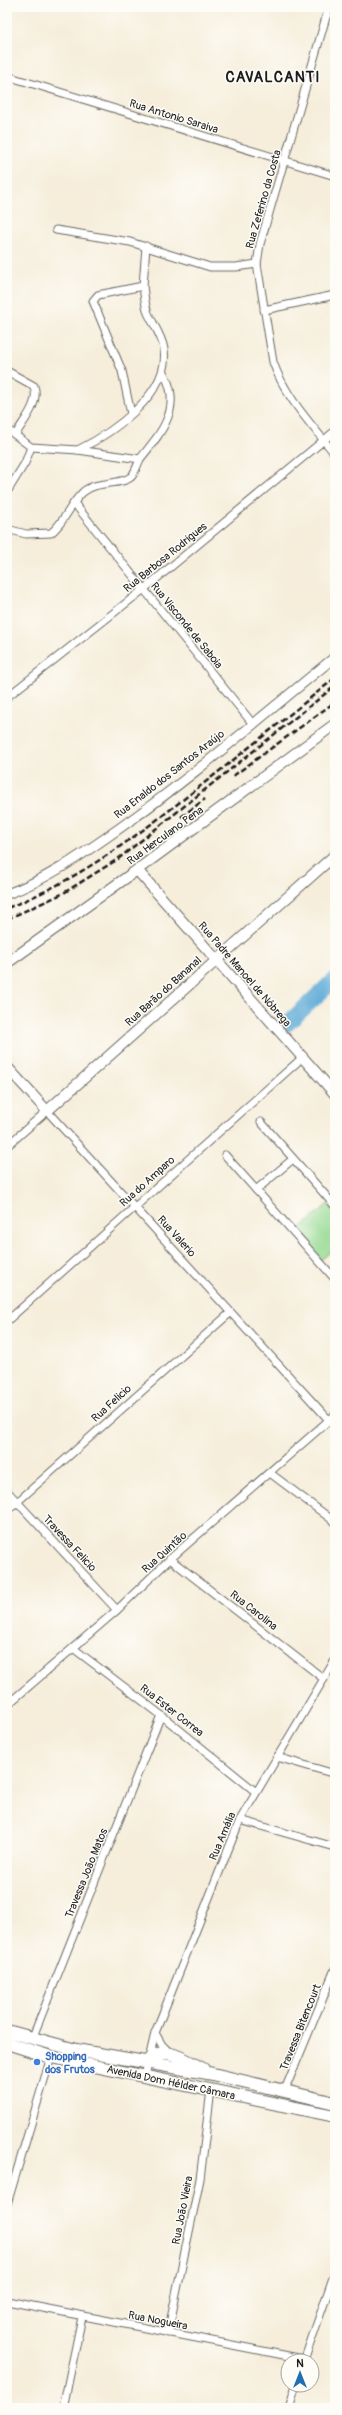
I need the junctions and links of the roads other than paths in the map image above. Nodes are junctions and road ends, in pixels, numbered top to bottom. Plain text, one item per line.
1 (329, 7) edge
2 (7, 76) edge
3 (285, 161) junction
4 (335, 176) edge
5 (56, 230) dead end
6 (146, 246) junction
7 (257, 264) junction
8 (143, 286) junction
9 (335, 295) edge
10 (264, 310) junction
11 (7, 371) edge
12 (163, 372) junction
13 (131, 414) junction
14 (7, 429) edge
15 (335, 431) edge
16 (16, 434) junction
17 (324, 440) junction
18 (31, 447) junction
19 (78, 450) junction
20 (335, 454) edge
21 (140, 459) junction
22 (7, 492) edge
23 (74, 503) junction
24 (7, 529) edge
25 (144, 590) junction
26 (335, 657) edge
27 (7, 697) edge
28 (253, 724) junction
29 (335, 724) edge
30 (335, 855) edge
31 (137, 870) junction
32 (7, 894) edge
33 (217, 959) junction
34 (7, 963) edge
35 (302, 1058) junction
36 (7, 1067) edge
37 (334, 1092) edge
38 (47, 1111) junction
39 (261, 1122) dead end
40 (7, 1146) edge
41 (225, 1155) dead end
42 (293, 1159) junction
43 (256, 1190) junction
44 (335, 1206) edge
45 (134, 1207) junction
46 (335, 1279) edge
47 (230, 1313) junction
48 (7, 1321) edge
49 (335, 1415) edge
50 (329, 1420) junction
51 (270, 1473) junction
52 (7, 1491) edge
53 (17, 1502) junction
54 (7, 1511) edge
55 (335, 1522) edge
56 (170, 1559) junction
57 (117, 1610) junction
58 (73, 1648) junction
59 (335, 1660) edge
60 (324, 1679) junction
61 (7, 1705) edge
62 (161, 1715) junction
63 (277, 1757) junction
64 (335, 1774) edge
65 (256, 1792) junction
66 (240, 1820) junction
67 (335, 1847) edge
68 (335, 1969) edge
69 (7, 2031) edge
70 (155, 2033) junction
71 (32, 2039) junction
72 (7, 2043) edge
73 (170, 2053) junction
74 (51, 2057) junction
75 (147, 2067) junction
76 (213, 2074) junction
77 (211, 2090) junction
78 (284, 2092) junction
79 (335, 2103) edge
80 (335, 2116) edge
81 (10, 2183) edge
82 (7, 2204) edge
83 (335, 2272) edge
84 (7, 2301) edge
85 (82, 2317) junction
86 (168, 2333) junction
87 (306, 2353) edge
88 (280, 2355) edge
89 (294, 2393) edge
90 (63, 2408) edge
91 (289, 2408) edge

1 - 3 street, Rua Zeferino da Costa
2 - 3 street, Rua Antonio Saraiva
3 - 4 street, Rua Antonio Saraiva
3 - 7 street, Rua Zeferino da Costa
5 - 6 street
6 - 7 street
6 - 8 street
7 - 10 street, Rua Zeferino da Costa
8 - 12 street
8 - 13 street
9 - 10 street
10 - 17 street, Rua Zeferino da Costa
11 - 16 street
12 - 13 street
12 - 21 street
13 - 19 street
14 - 16 street
15 - 17 street, Rua Barbosa Rodrigues
16 - 18 street
17 - 20 street, Rua Zeferino da Costa
17 - 25 street, Rua Barbosa Rodrigues
18 - 19 street
18 - 22 street
19 - 21 street
21 - 23 street
23 - 24 street
23 - 25 street, Rua Visconde de Saboia
25 - 27 street, Rua Barbosa Rodrigues
25 - 28 street, Rua Visconde de Saboia
26 - 28 street, Rua Enaldo dos Santos Araújo
28 - 32 street, Rua Enaldo dos Santos Araújo
29 - 31 main road, Rua Herculano Pena
30 - 33 main road, Rua Barão do Bananal
31 - 33 main road, Rua Padre Manoel de Nóbrega
31 - 34 main road, Rua Herculano Pena
33 - 35 main road, Rua Padre Manoel de Nóbrega
33 - 38 main road, Rua Barão do Bananal
35 - 37 main road, Rua Padre Manoel de Nóbrega
35 - 45 street, Rua do Amparo
36 - 38 main road, Rua Valerio
38 - 40 street, Rua Barão do Bananal
38 - 45 street, Rua Valerio
39 - 42 street
41 - 43 street
42 - 43 street
42 - 44 street
43 - 46 street
45 - 47 street, Rua Valerio
45 - 48 street, Rua do Amparo
47 - 50 street, Rua Valerio
47 - 53 street, Rua Felicio
49 - 50 street, Rua Quintão
50 - 51 street, Rua Quintão
51 - 55 street
51 - 56 street, Rua Quintão
52 - 53 street, Travessa Felicio
53 - 54 street, Rua Felicio
53 - 57 street, Travessa Felicio
56 - 57 street, Rua Quintão
56 - 60 street, Rua Carolina
57 - 58 street, Rua Quintão
58 - 61 street, Rua Quintão
58 - 62 street, Rua Ester Correa
59 - 60 street, Rua Amália
60 - 63 street, Rua Amália
62 - 65 street, Rua Ester Correa
62 - 71 street, Travessa João Matos
63 - 64 street
63 - 65 street, Rua Amália
65 - 66 street, Rua Amália
66 - 67 street
66 - 70 street, Rua Amália
68 - 78 street, Travessa Bitencourt
69 - 71 main road, Avenida Dom Hélder Câmara
70 - 73 street
70 - 75 street, Rua Amália
71 - 75 main road, Avenida Dom Hélder Câmara
72 - 74 main road, Avenida Dom Hélder Câmara
73 - 75 main road
73 - 76 main road
74 - 75 main road, Avenida Dom Hélder Câmara
74 - 81 street
75 - 76 main road, Avenida Dom Hélder Câmara
75 - 77 main road, Avenida Dom Hélder Câmara
76 - 78 main road, Avenida Dom Hélder Câmara
77 - 80 main road, Avenida Dom Hélder Câmara
77 - 86 street, Rua João Vieira
78 - 79 main road, Avenida Dom Hélder Câmara
81 - 82 street
83 - 87 street
84 - 85 street, Rua Nogueira
85 - 86 street, Rua Nogueira
85 - 90 street
86 - 88 street, Rua Nogueira
89 - 91 street

